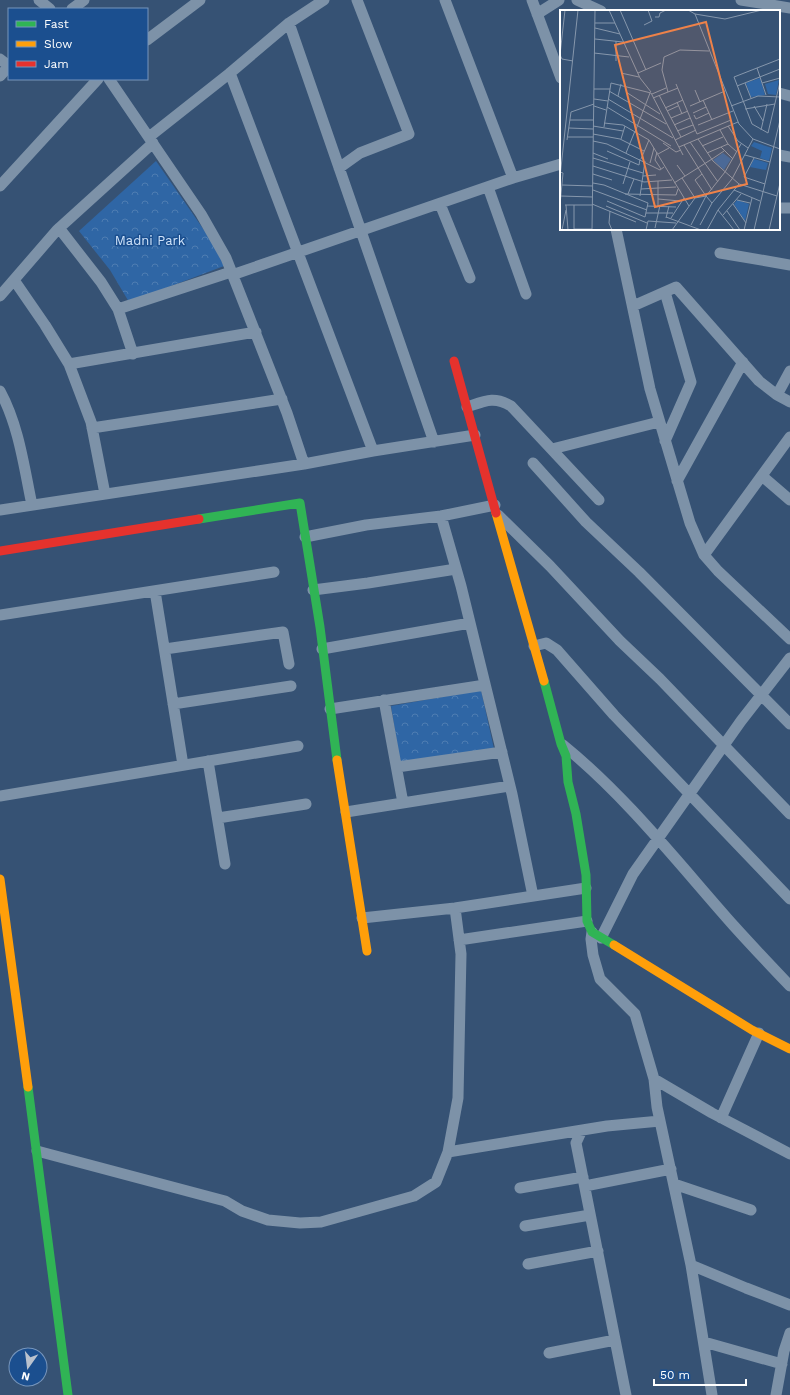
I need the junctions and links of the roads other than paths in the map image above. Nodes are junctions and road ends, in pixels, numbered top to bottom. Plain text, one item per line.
1 (39, 0) edge
2 (84, 0) edge
3 (200, 0) edge
4 (324, 0) edge
5 (357, 0) edge
6 (445, 0) edge
7 (532, 0) edge
8 (559, 0) edge
9 (577, 0) edge
10 (746, 1) edge
11 (761, 7) edge
12 (49, 8) edge
13 (73, 8) edge
14 (790, 8) edge
15 (599, 10) edge
16 (537, 14) junction
17 (289, 23) junction
18 (148, 39) edge
19 (0, 59) edge
20 (8, 65) edge
21 (8, 67) edge
22 (230, 73) junction
23 (560, 75) edge
24 (0, 76) edge
25 (97, 80) edge
26 (110, 80) edge
27 (780, 93) edge
28 (790, 96) edge
29 (151, 140) junction
30 (780, 155) edge
31 (790, 157) edge
32 (560, 164) edge
33 (339, 168) junction
34 (513, 178) junction
35 (0, 186) edge
36 (488, 187) junction
37 (440, 204) junction
38 (59, 228) junction
39 (616, 230) edge
40 (361, 231) junction
41 (298, 253) junction
42 (720, 253) dead end
43 (790, 266) edge
44 (232, 274) junction
45 (470, 278) dead end
46 (14, 280) junction
47 (665, 292) junction
48 (526, 294) dead end
49 (0, 296) edge
50 (632, 306) junction
51 (118, 309) junction
52 (256, 332) junction
53 (133, 354) junction
54 (454, 361) dead end
55 (743, 362) junction
56 (69, 364) junction
57 (790, 371) edge
58 (0, 391) edge
59 (777, 395) junction
60 (282, 399) junction
61 (790, 402) edge
62 (467, 407) junction
63 (659, 422) junction
64 (92, 428) junction
65 (475, 435) junction
66 (790, 437) edge
67 (665, 441) junction
68 (434, 442) junction
69 (552, 449) junction
70 (373, 451) junction
71 (304, 464) junction
72 (533, 464) dead end
73 (762, 476) junction
74 (677, 481) junction
75 (104, 494) junction
76 (600, 500) dead end
77 (790, 500) edge
78 (32, 505) junction
79 (0, 510) edge
80 (496, 510) junction
81 (441, 516) junction
82 (305, 537) junction
83 (0, 551) edge
84 (704, 554) junction
85 (456, 568) junction
86 (274, 572) dead end
87 (155, 590) junction
88 (314, 590) junction
89 (0, 615) edge
90 (470, 623) junction
91 (790, 639) edge
92 (534, 646) junction
93 (322, 649) junction
94 (165, 650) junction
95 (790, 658) edge
96 (289, 664) dead end
97 (485, 685) junction
98 (291, 686) dead end
99 (760, 696) junction
100 (384, 700) junction
101 (173, 704) junction
102 (330, 709) junction
103 (790, 724) edge
104 (562, 744) junction
105 (298, 746) dead end
106 (724, 746) junction
107 (502, 752) junction
108 (208, 761) junction
109 (183, 765) junction
110 (397, 768) junction
111 (510, 786) junction
112 (690, 795) junction
113 (0, 796) edge
114 (403, 803) junction
115 (306, 804) dead end
116 (346, 812) junction
117 (790, 814) edge
118 (218, 818) junction
119 (658, 840) junction
120 (225, 864) dead end
121 (0, 878) edge
122 (586, 888) junction
123 (533, 896) junction
124 (790, 899) edge
125 (455, 908) junction
126 (362, 918) junction
127 (587, 921) junction
128 (596, 935) junction
129 (459, 940) junction
130 (367, 951) dead end
131 (790, 986) edge
132 (759, 1033) junction
133 (790, 1049) edge
134 (654, 1080) junction
135 (721, 1118) junction
136 (660, 1121) junction
137 (582, 1130) junction
138 (37, 1151) junction
139 (448, 1152) junction
140 (790, 1154) edge
141 (671, 1169) junction
142 (584, 1181) junction
143 (674, 1184) junction
144 (520, 1188) dead end
145 (751, 1210) dead end
146 (590, 1214) junction
147 (525, 1226) dead end
148 (598, 1251) junction
149 (528, 1264) dead end
150 (691, 1265) junction
151 (790, 1305) edge
152 (790, 1333) edge
153 (615, 1340) junction
154 (704, 1342) junction
155 (548, 1353) dead end
156 (782, 1364) junction
157 (68, 1395) edge
158 (626, 1395) edge
159 (712, 1395) edge
160 (776, 1395) edge

1 - 12 street
2 - 13 street
3 - 18 street
4 - 17 street
5 - 33 street
6 - 34 street
7 - 16 street
8 - 16 street
9 - 15 street
10 - 11 street
11 - 14 street
16 - 23 street
17 - 22 street
17 - 33 street
19 - 20 street
21 - 24 street
22 - 29 street
22 - 41 street
25 - 35 street
26 - 29 street
27 - 28 street
29 - 38 street
29 - 44 street
30 - 31 street
32 - 34 street
33 - 40 street
34 - 36 street
36 - 37 street
36 - 48 street
37 - 40 street
37 - 45 street
38 - 46 street
38 - 51 street
39 - 50 street
40 - 41 street
40 - 68 street
41 - 44 street
41 - 70 street
42 - 43 street
44 - 51 street
44 - 52 street
46 - 49 street
46 - 56 street
47 - 50 street
47 - 55 street
47 - 67 street
50 - 63 street
51 - 53 street
52 - 53 street
52 - 60 street
53 - 56 street
54 - 62 street
55 - 59 street
55 - 74 street
56 - 64 street
57 - 59 street
58 - 78 street
59 - 61 street
60 - 64 street
60 - 71 street
62 - 65 street
62 - 69 street
63 - 67 street
63 - 69 street
64 - 75 street
65 - 68 street
65 - 80 street
66 - 73 street
67 - 74 street
68 - 70 street
69 - 76 street
70 - 71 street
71 - 75 street
72 - 99 street
73 - 77 street
73 - 84 street
74 - 84 street
75 - 78 street
78 - 79 street
80 - 81 street
80 - 92 street
80 - 106 street
81 - 82 street
81 - 85 street
82 - 83 street
82 - 88 street
84 - 91 street
85 - 88 street
85 - 90 street
86 - 87 street
87 - 89 street
87 - 94 street
88 - 93 street
90 - 93 street
90 - 97 street
92 - 104 street
92 - 112 street
93 - 102 street
94 - 96 street
94 - 101 street
95 - 99 street
97 - 100 street
97 - 107 street
98 - 101 street
99 - 103 street
99 - 106 street
100 - 102 street
100 - 110 street
101 - 109 street
102 - 116 street
104 - 119 street
104 - 122 street
105 - 108 street
106 - 112 street
106 - 117 street
107 - 110 street
107 - 111 street
108 - 109 street
108 - 118 street
109 - 113 street
110 - 114 street
111 - 114 street
111 - 123 street
112 - 119 street
112 - 124 street
114 - 116 street
115 - 118 street
116 - 126 street
118 - 120 street
119 - 128 street
119 - 131 street
121 - 138 street
122 - 123 street
122 - 127 street
123 - 125 street
125 - 126 street
125 - 129 street
126 - 130 street
127 - 128 street
127 - 129 street
128 - 132 street
128 - 134 street
129 - 139 street
132 - 133 street
132 - 135 street
134 - 135 street
134 - 136 street
135 - 140 street
136 - 137 street
136 - 141 street
137 - 139 street
137 - 142 street
138 - 139 street
138 - 157 street
141 - 142 street
141 - 143 street
142 - 144 street
142 - 146 street
143 - 145 street
143 - 150 street
146 - 147 street
146 - 148 street
148 - 149 street
148 - 153 street
150 - 151 street
150 - 154 street
152 - 156 street
153 - 155 street
153 - 158 street
154 - 156 street
154 - 159 street
156 - 160 street

